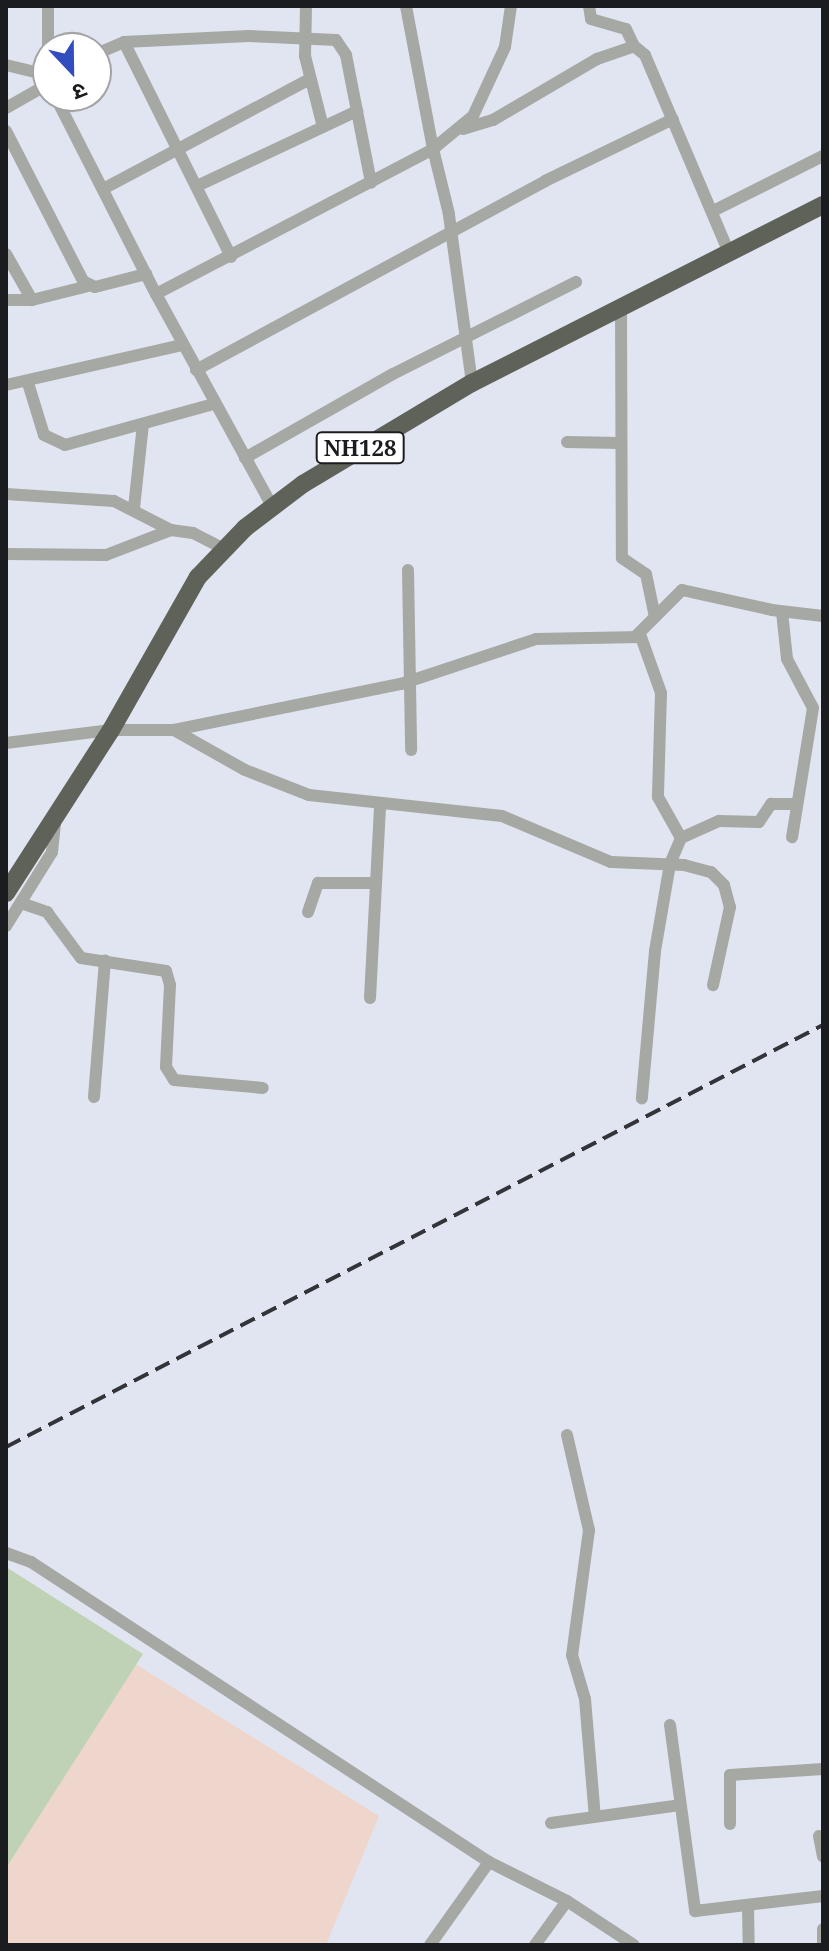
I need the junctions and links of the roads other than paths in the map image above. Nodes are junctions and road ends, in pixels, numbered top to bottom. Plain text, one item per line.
1 (48, 6) edge
2 (306, 6) edge
3 (406, 6) edge
4 (511, 6) edge
5 (589, 6) edge
6 (48, 32) edge
7 (305, 37) junction
8 (124, 42) junction
9 (634, 46) junction
10 (112, 47) edge
11 (6, 65) edge
12 (32, 74) edge
13 (310, 79) junction
14 (32, 91) edge
15 (6, 108) edge
16 (357, 111) junction
17 (63, 112) edge
18 (673, 119) junction
19 (323, 127) junction
20 (463, 129) junction
21 (6, 131) edge
22 (177, 146) junction
23 (433, 149) junction
24 (823, 156) edge
25 (371, 183) junction
26 (197, 186) junction
27 (103, 189) junction
28 (823, 205) edge
29 (713, 211) junction
30 (452, 232) junction
31 (729, 253) junction
32 (6, 254) edge
33 (231, 257) junction
34 (146, 274) junction
35 (576, 282) dead end
36 (88, 286) junction
37 (156, 294) junction
38 (6, 300) edge
39 (32, 300) junction
40 (621, 308) junction
41 (466, 336) junction
42 (182, 345) junction
43 (196, 370) junction
44 (28, 383) junction
45 (472, 383) junction
46 (6, 385) edge
47 (214, 404) junction
48 (143, 424) junction
49 (567, 442) dead end
50 (620, 443) junction
51 (245, 458) junction
52 (6, 494) edge
53 (272, 506) junction
54 (134, 508) junction
55 (171, 530) junction
56 (222, 548) junction
57 (6, 554) edge
58 (408, 570) dead end
59 (782, 612) junction
60 (823, 616) edge
61 (655, 617) junction
62 (636, 636) junction
63 (411, 680) junction
64 (111, 730) junction
65 (174, 730) junction
66 (6, 743) edge
67 (411, 750) dead end
68 (380, 804) junction
69 (796, 804) junction
70 (56, 816) junction
71 (792, 837) dead end
72 (681, 838) junction
73 (670, 864) junction
74 (376, 883) junction
75 (13, 898) edge
76 (308, 912) dead end
77 (6, 926) edge
78 (105, 960) junction
79 (713, 985) dead end
80 (370, 998) dead end
81 (263, 1088) dead end
82 (94, 1097) dead end
83 (642, 1098) dead end
84 (567, 1435) dead end
85 (6, 1553) edge
86 (670, 1725) dead end
87 (823, 1769) edge
88 (680, 1805) junction
89 (595, 1817) junction
90 (551, 1823) dead end
91 (730, 1824) dead end
92 (819, 1836) dead end
93 (823, 1857) edge
94 (489, 1862) junction
95 (823, 1896) edge
96 (567, 1901) junction
97 (748, 1906) junction
98 (823, 1929) edge
99 (430, 1945) edge
100 (535, 1945) edge
101 (634, 1945) edge
102 (749, 1945) edge
103 (823, 1945) edge

1 - 6 street
2 - 7 street
3 - 23 street
4 - 20 street
5 - 9 street
7 - 8 street
7 - 13 street
7 - 16 street
8 - 10 street
8 - 22 street
9 - 18 street
9 - 20 street
11 - 12 street
13 - 19 street
13 - 22 street
14 - 15 street
16 - 19 street
16 - 25 street
17 - 27 street
18 - 29 street
18 - 30 street
19 - 26 street
20 - 23 street
21 - 36 street
22 - 26 street
22 - 27 street
23 - 25 street
23 - 30 street
24 - 29 street
25 - 33 street
26 - 33 street
27 - 34 street
28 - 31 highway, NH128
29 - 31 street
30 - 41 street
30 - 43 street
31 - 40 highway, NH128
32 - 39 street
33 - 37 street
34 - 36 street
34 - 37 street
35 - 41 street
36 - 39 street
37 - 42 street
38 - 39 street
40 - 45 highway, NH128
40 - 50 street
41 - 45 street
41 - 51 street
42 - 43 street
42 - 44 street
43 - 47 street
44 - 46 street
44 - 48 street
45 - 53 highway, NH128
47 - 48 street
47 - 51 street
48 - 54 street
49 - 50 street
50 - 61 street
51 - 53 street
52 - 54 street
53 - 56 highway, NH128
54 - 55 street
55 - 56 street
55 - 57 street
56 - 64 highway, NH128
58 - 63 street
59 - 60 street
59 - 61 street
59 - 69 street
61 - 62 street
62 - 63 street
62 - 72 street
63 - 65 street
63 - 67 street
64 - 65 street
64 - 66 street
64 - 70 highway, NH128
65 - 68 street
68 - 73 street
68 - 74 street
69 - 71 street
69 - 72 street
70 - 75 highway, NH128
70 - 75 street
72 - 73 street
73 - 79 street
73 - 83 street
74 - 76 street
74 - 80 street
75 - 77 street
75 - 78 street
78 - 81 street
78 - 82 street
84 - 89 street
85 - 94 street
86 - 88 street
87 - 91 street
88 - 89 street
88 - 97 street
89 - 90 street
92 - 93 street
94 - 96 street
94 - 99 street
95 - 97 street
96 - 100 street
96 - 101 street
97 - 102 street
98 - 103 street

